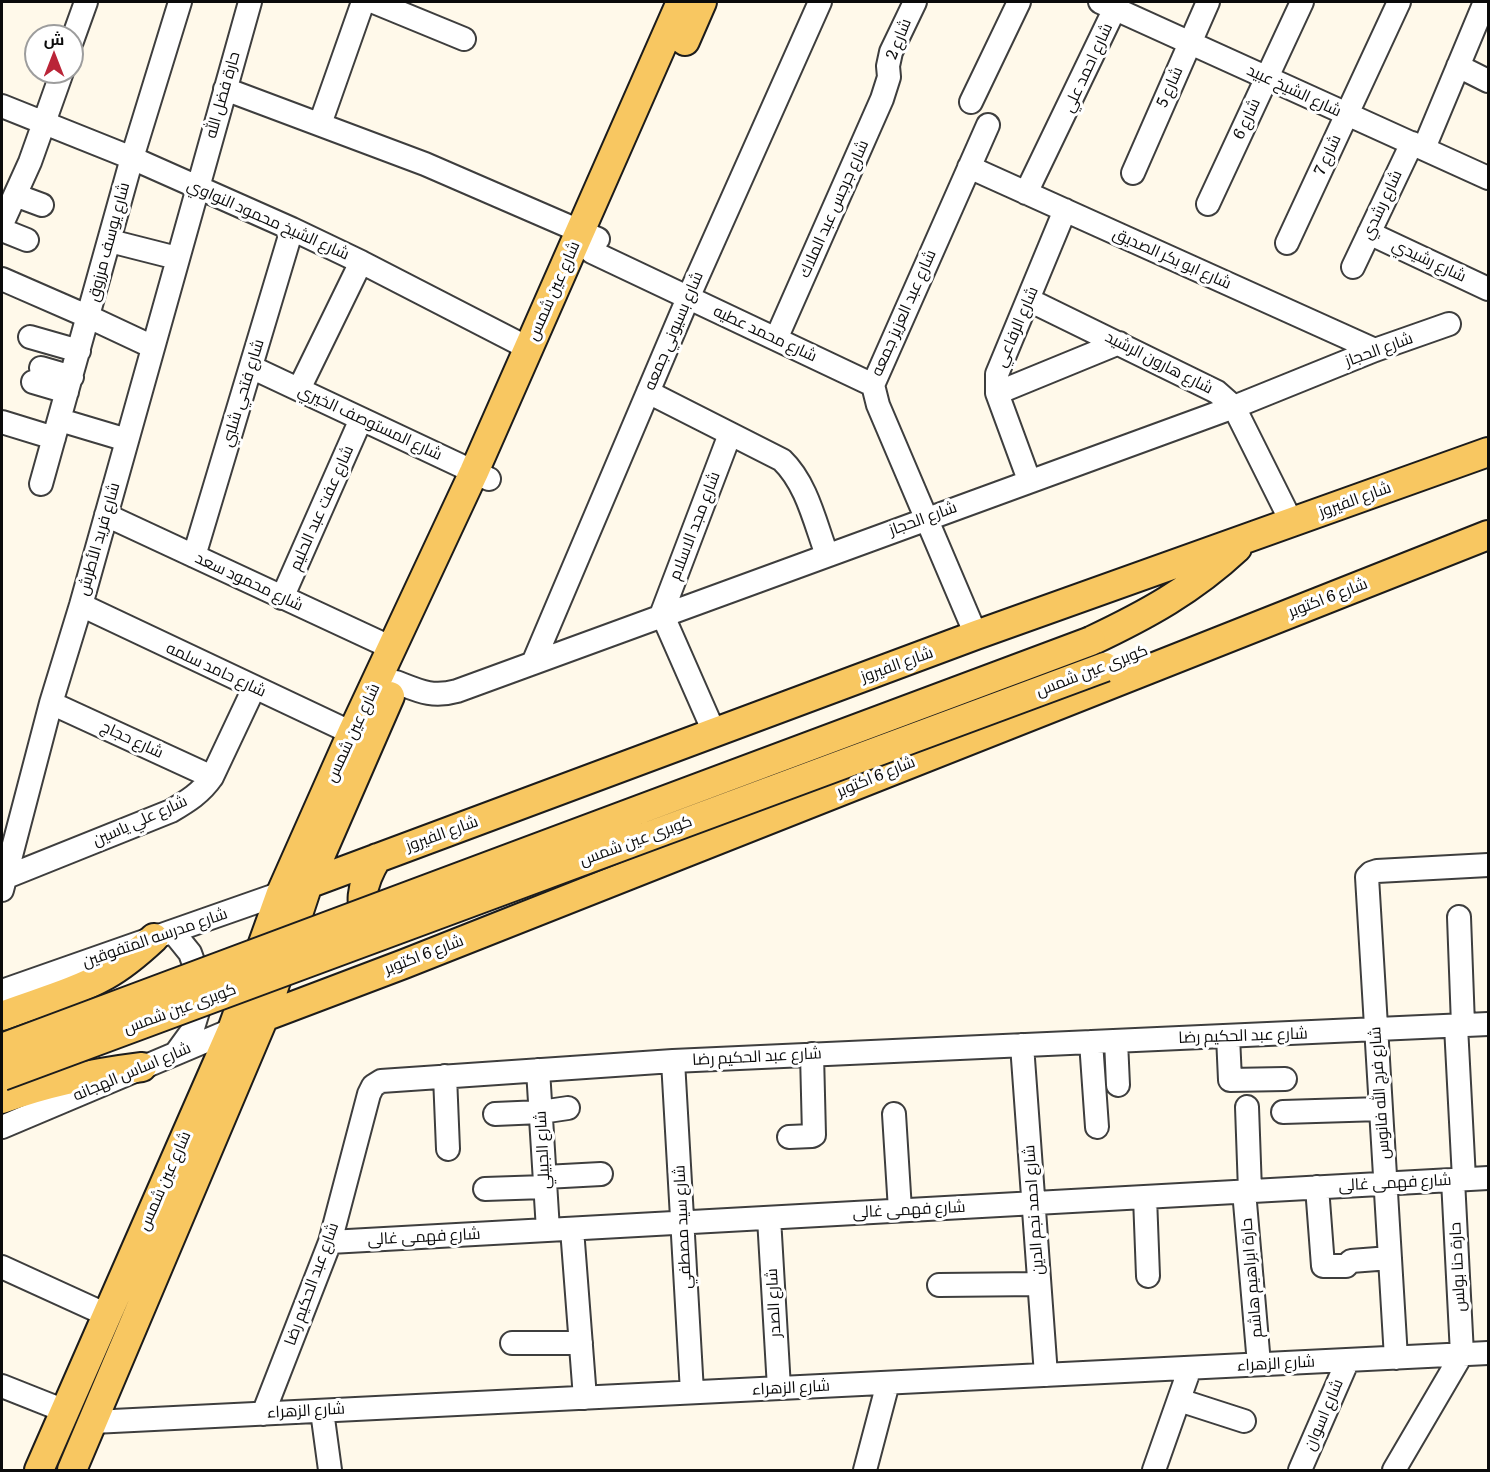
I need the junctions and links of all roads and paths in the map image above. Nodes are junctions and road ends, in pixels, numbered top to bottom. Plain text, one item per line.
1 (86, 2) edge
2 (180, 2) edge
3 (250, 2) edge
4 (363, 2) edge
5 (374, 2) edge
6 (681, 2) edge
7 (702, 2) edge
8 (820, 2) edge
9 (915, 2) edge
10 (1019, 2) edge
11 (1208, 2) edge
12 (1302, 2) edge
13 (1399, 2) edge
14 (1485, 2) edge
15 (1111, 4) edge
16 (78, 24) edge
17 (464, 39) dead end
18 (1190, 43) junction
19 (1458, 66) junction
20 (889, 77) joint
21 (1267, 78) junction
22 (1488, 81) edge
23 (58, 84) edge
24 (225, 88) junction
25 (971, 102) dead end
26 (2, 106) edge
27 (1347, 115) junction
28 (44, 123) junction
29 (320, 124) junction
30 (988, 125) dead end
31 (1418, 146) junction
32 (132, 158) junction
33 (969, 167) junction
34 (1132, 173) dead end
35 (1488, 178) edge
36 (197, 188) junction
37 (1026, 193) junction
38 (15, 195) junction
39 (1208, 204) dead end
40 (42, 205) dead end
41 (1065, 210) junction
42 (2, 224) edge
43 (2, 230) edge
44 (292, 230) junction
45 (1369, 233) junction
46 (27, 240) dead end
47 (110, 241) junction
48 (590, 241) junction
49 (1287, 243) dead end
50 (177, 258) junction
51 (361, 262) junction
52 (1353, 267) dead end
53 (2, 279) edge
54 (1488, 289) edge
55 (688, 298) junction
56 (1029, 300) junction
57 (89, 317) junction
58 (1449, 324) dead end
59 (30, 337) dead end
60 (776, 339) junction
61 (1119, 343) junction
62 (153, 347) junction
63 (528, 348) junction
64 (1376, 350) junction
65 (79, 351) junction
66 (251, 367) junction
67 (37, 375) dead end
68 (69, 385) junction
69 (873, 385) junction
70 (299, 389) junction
71 (648, 392) junction
72 (997, 393) junction
73 (1234, 407) junction
74 (361, 419) junction
75 (2, 422) edge
76 (57, 429) junction
77 (730, 434) junction
78 (127, 440) junction
79 (1488, 452) edge
80 (482, 476) junction
81 (1029, 480) junction
82 (41, 484) dead end
83 (106, 515) junction
84 (926, 518) junction
85 (1292, 523) junction
86 (1488, 535) edge
87 (1247, 539) junction
88 (827, 555) junction
89 (194, 556) junction
90 (282, 598) junction
91 (81, 605) junction
92 (662, 617) junction
93 (1275, 619) junction
94 (976, 635) junction
95 (392, 648) junction
96 (533, 663) junction
97 (396, 682) junction
98 (254, 688) junction
99 (51, 703) junction
100 (714, 732) junction
101 (352, 734) junction
102 (212, 777) junction
103 (377, 858) junction
104 (1488, 865) edge
105 (3, 884) edge
106 (308, 884) junction
107 (281, 893) junction
108 (1459, 917) dead end
109 (163, 935) junction
110 (404, 964) junction
111 (2, 991) edge
112 (2, 1016) edge
113 (264, 1017) junction
114 (1488, 1024) edge
115 (1460, 1025) junction
116 (232, 1030) junction
117 (1376, 1030) junction
118 (1228, 1036) junction
119 (1116, 1041) junction
120 (1091, 1042) junction
121 (1022, 1045) junction
122 (2, 1048) edge
123 (176, 1053) junction
124 (812, 1054) junction
125 (674, 1061) junction
126 (142, 1067) junction
127 (538, 1070) junction
128 (2, 1076) edge
129 (445, 1076) junction
130 (1285, 1079) dead end
131 (1118, 1085) dead end
132 (2, 1099) edge
133 (1247, 1107) dead end
134 (568, 1108) dead end
135 (1381, 1109) junction
136 (541, 1112) junction
137 (1282, 1112) dead end
138 (495, 1114) dead end
139 (894, 1114) dead end
140 (2, 1127) edge
141 (1097, 1127) dead end
142 (789, 1137) dead end
143 (448, 1149) dead end
144 (601, 1174) dead end
145 (1488, 1178) edge
146 (1459, 1179) junction
147 (545, 1182) junction
148 (1385, 1183) junction
149 (1317, 1187) junction
150 (485, 1189) dead end
151 (1247, 1191) junction
152 (1145, 1197) junction
153 (1033, 1203) junction
154 (900, 1210) junction
155 (769, 1218) junction
156 (682, 1222) junction
157 (572, 1229) junction
158 (548, 1230) junction
159 (330, 1242) junction
160 (1390, 1258) junction
161 (2, 1267) edge
162 (1148, 1276) dead end
163 (1039, 1284) junction
164 (939, 1285) dead end
165 (107, 1315) junction
166 (580, 1342) junction
167 (512, 1343) dead end
168 (1488, 1353) edge
169 (1462, 1354) junction
170 (1396, 1358) junction
171 (1348, 1360) junction
172 (1259, 1365) junction
173 (1190, 1368) junction
174 (1046, 1375) junction
175 (888, 1383) junction
176 (2, 1386) edge
177 (779, 1388) junction
178 (692, 1392) junction
179 (585, 1398) junction
180 (1179, 1400) junction
181 (65, 1411) junction
182 (322, 1411) junction
183 (263, 1414) junction
184 (1244, 1421) dead end
185 (93, 1422) junction
186 (39, 1470) edge
187 (72, 1470) edge
188 (330, 1470) edge
189 (865, 1470) edge
190 (1154, 1470) edge
191 (1300, 1470) edge
192 (1394, 1470) edge

1 - 16 street
2 - 32 street, شارع يوسف مرزوق
3 - 24 street, حارة فضل الله
4 - 29 street
5 - 17 street
6 - 48 main road, شارع عين شمس
7 - 48 main road, شارع عين شمس
8 - 55 street, شارع بسيوني جمعه
9 - 20 street, شارع 2
10 - 25 street
11 - 18 street, شارع 5
12 - 21 street, شارع 6
13 - 27 street, شارع 7
14 - 19 street, شارع رشدي
15 - 18 street, شارع الشيخ عبيد
15 - 37 street, شارع احمد علي
18 - 21 street, شارع الشيخ عبيد
18 - 34 street, شارع 5
19 - 22 street
19 - 31 street, شارع رشدي
20 - 60 street, شارع جرجس عبد الملاك
21 - 27 street, شارع الشيخ عبيد
21 - 39 street, شارع 6
23 - 28 street
24 - 29 street, شارع محمد عطيه
24 - 36 street, حارة فضل الله
26 - 28 street, شارع الشيخ محمود النواوي
27 - 31 street, شارع الشيخ عبيد
27 - 49 street, شارع 7
28 - 32 street, شارع الشيخ محمود النواوي
28 - 38 street
29 - 48 street, شارع محمد عطيه
30 - 33 street, شارع عبد العزيز جمعه
31 - 35 street, شارع الشيخ عبيد
31 - 45 street, شارع رشدي
32 - 36 street, شارع الشيخ محمود النواوي
32 - 47 street, شارع يوسف مرزوق
33 - 37 street, شارع ابو بكر الصديق
33 - 69 street, شارع عبد العزيز جمعه
36 - 44 street, شارع الشيخ محمود النواوي
36 - 50 street, شارع فريد الأطرش
37 - 41 street, شارع ابو بكر الصديق
38 - 40 street
38 - 42 street
41 - 56 street, شارع الرفاعي
41 - 64 street, شارع ابو بكر الصديق
43 - 46 street
44 - 51 street, شارع الشيخ محمود النواوي
44 - 66 street, شارع فتحي شلبي
45 - 52 street, شارع رشدي
45 - 54 street, شارع رشيدي
47 - 50 street
47 - 57 street, شارع يوسف مرزوق
48 - 55 street, شارع محمد عطيه
48 - 63 main road, شارع عين شمس
48 - 80 main road, شارع عين شمس
50 - 62 street, شارع فريد الأطرش
51 - 63 street, شارع الشيخ محمود النواوي
51 - 70 street
53 - 57 street
55 - 60 street, شارع محمد عطيه
55 - 71 street, شارع بسيوني جمعه
56 - 61 street, شارع هارون الرشيد
56 - 72 street, شارع الرفاعي
57 - 62 street
57 - 65 street, شارع يوسف مرزوق
58 - 64 street, شارع الحجاز
59 - 65 street
60 - 69 street, شارع محمد عطيه
61 - 72 street
61 - 73 street, شارع هارون الرشيد
62 - 78 street, شارع فريد الأطرش
63 - 80 main road, شارع عين شمس
64 - 73 street, شارع الحجاز
65 - 68 street, شارع يوسف مرزوق
66 - 70 street, شارع المستوصف الخيري
66 - 89 street, شارع فتحي شلبي
67 - 68 street
68 - 76 street, شارع يوسف مرزوق
69 - 84 street, شارع عبد العزيز جمعه
70 - 74 street, شارع المستوصف الخيري
71 - 77 street
71 - 96 street, شارع بسيوني جمعه
72 - 81 street, شارع الرفاعي
73 - 81 street, شارع الحجاز
73 - 85 street, شارع هارون الرشيد
74 - 80 street, شارع المستوصف الخيري
74 - 90 street, شارع عفت عبد الحليم
75 - 76 street
76 - 78 street
76 - 82 street, شارع يوسف مرزوق
77 - 88 street
77 - 92 street, شارع مجد الاسلام
78 - 83 street, شارع فريد الأطرش
79 - 85 main road, شارع الفيروز
80 - 95 main road, شارع عين شمس
80 - 97 main road, شارع عين شمس
81 - 84 street, شارع الحجاز
83 - 89 street, شارع محمود سعد
83 - 91 street, شارع فريد الأطرش
84 - 88 street, شارع الحجاز
84 - 94 street, شارع عبد العزيز جمعه
85 - 87 main road, شارع الفيروز
86 - 93 main road, شارع 6 اكتوبر
87 - 94 main road, شارع الفيروز
87 - 122 main road, كوبرى عين شمس, bridge
88 - 92 street, شارع الحجاز
89 - 90 street, شارع محمود سعد
90 - 95 street, شارع محمود سعد
91 - 98 street, شارع حامد سلمه
91 - 99 street, شارع فريد الأطرش
92 - 96 street, شارع الحجاز
92 - 100 street
93 - 110 main road, شارع 6 اكتوبر
93 - 128 main road, كوبرى عين شمس, bridge
94 - 100 main road, شارع الفيروز
95 - 101 main road, شارع عين شمس
96 - 97 street, شارع الحجاز
97 - 106 main road, شارع عين شمس
98 - 101 street, شارع حامد سلمه
98 - 102 street, شارع علي ياسين
99 - 102 street, شارع حجاج
99 - 105 street, شارع فريد الأطرش
100 - 103 main road, شارع الفيروز
101 - 107 main road, شارع عين شمس
102 - 105 street, شارع علي ياسين
103 - 106 main road, شارع الفيروز
103 - 110 main road
104 - 117 street, شارع فرج الله فانوس
106 - 107 street, شارع مدرسه المتفوقين
106 - 113 main road, شارع عين شمس
107 - 109 street, شارع مدرسه المتفوقين
107 - 116 main road, شارع عين شمس
108 - 115 street, حارة حنا بولس
109 - 111 street, شارع مدرسه المتفوقين
109 - 112 main road
109 - 123 street
110 - 113 main road, شارع 6 اكتوبر
113 - 116 street, شارع اساس الهجانه
113 - 185 main road, شارع عين شمس
114 - 115 street, شارع عبد الحكيم رضا
115 - 117 street, شارع عبد الحكيم رضا
115 - 146 street, حارة حنا بولس
116 - 123 street, شارع اساس الهجانه
116 - 165 main road, شارع عين شمس
117 - 118 street, شارع عبد الحكيم رضا
117 - 135 street, شارع فرج الله فانوس
118 - 119 street, شارع عبد الحكيم رضا
118 - 130 street
119 - 120 street, شارع عبد الحكيم رضا
119 - 131 street
120 - 121 street, شارع عبد الحكيم رضا
120 - 141 street
121 - 124 street, شارع عبد الحكيم رضا
121 - 153 street, شارع احمد نجم الدين
123 - 126 street, شارع اساس الهجانه
124 - 125 street, شارع عبد الحكيم رضا
124 - 142 street
125 - 127 street, شارع عبد الحكيم رضا
125 - 156 street, شارع سيد مصطفي
126 - 132 main road
126 - 140 street, شارع اساس الهجانه
127 - 129 street, شارع عبد الحكيم رضا
127 - 136 street, شارع الجبيلي
129 - 143 street
129 - 159 street, شارع عبد الحكيم رضا
133 - 151 street, حارة ابراهيم هاشم
134 - 136 street
135 - 137 street
135 - 148 street, شارع فرج الله فانوس
136 - 138 street
136 - 147 street, شارع الجبيلي
139 - 154 street
144 - 147 street
145 - 146 street, شارع فهمى غالى
146 - 148 street, شارع فهمى غالى
146 - 169 street, حارة حنا بولس
147 - 150 street
147 - 158 street, شارع الجبيلي
148 - 149 street, شارع فهمى غالى
148 - 160 street, شارع فرج الله فانوس
149 - 151 street, شارع فهمى غالى
149 - 160 street
151 - 152 street, شارع فهمى غالى
151 - 172 street, حارة ابراهيم هاشم
152 - 153 street, شارع فهمى غالى
152 - 162 street
153 - 154 street, شارع فهمى غالى
153 - 163 street, شارع احمد نجم الدين
154 - 155 street, شارع فهمى غالى
155 - 156 street, شارع فهمى غالى
155 - 177 street, شارع الصدر
156 - 157 street, شارع فهمى غالى
156 - 178 street, شارع سيد مصطفي
157 - 158 street, شارع فهمى غالى
157 - 166 street
158 - 159 street, شارع فهمى غالى
159 - 183 street, شارع عبد الحكيم رضا
160 - 170 street, شارع فرج الله فانوس
161 - 165 street
163 - 164 street
163 - 174 street, شارع احمد نجم الدين
165 - 181 main road, شارع عين شمس
166 - 167 street
166 - 179 street
168 - 169 street, شارع الزهراء
169 - 170 street, شارع الزهراء
169 - 192 street
170 - 171 street, شارع الزهراء
171 - 172 street, شارع الزهراء
171 - 191 street, شارع اسوان
172 - 173 street, شارع الزهراء
173 - 174 street, شارع الزهراء
173 - 180 street
174 - 175 street, شارع الزهراء
175 - 177 street, شارع الزهراء
175 - 189 street
176 - 181 street
177 - 178 street, شارع الزهراء
178 - 179 street, شارع الزهراء
179 - 182 street, شارع الزهراء
180 - 184 street
180 - 190 street
181 - 186 main road, شارع عين شمس
182 - 183 street, شارع الزهراء
182 - 188 street
183 - 185 street, شارع الزهراء
185 - 187 main road, شارع عين شمس

